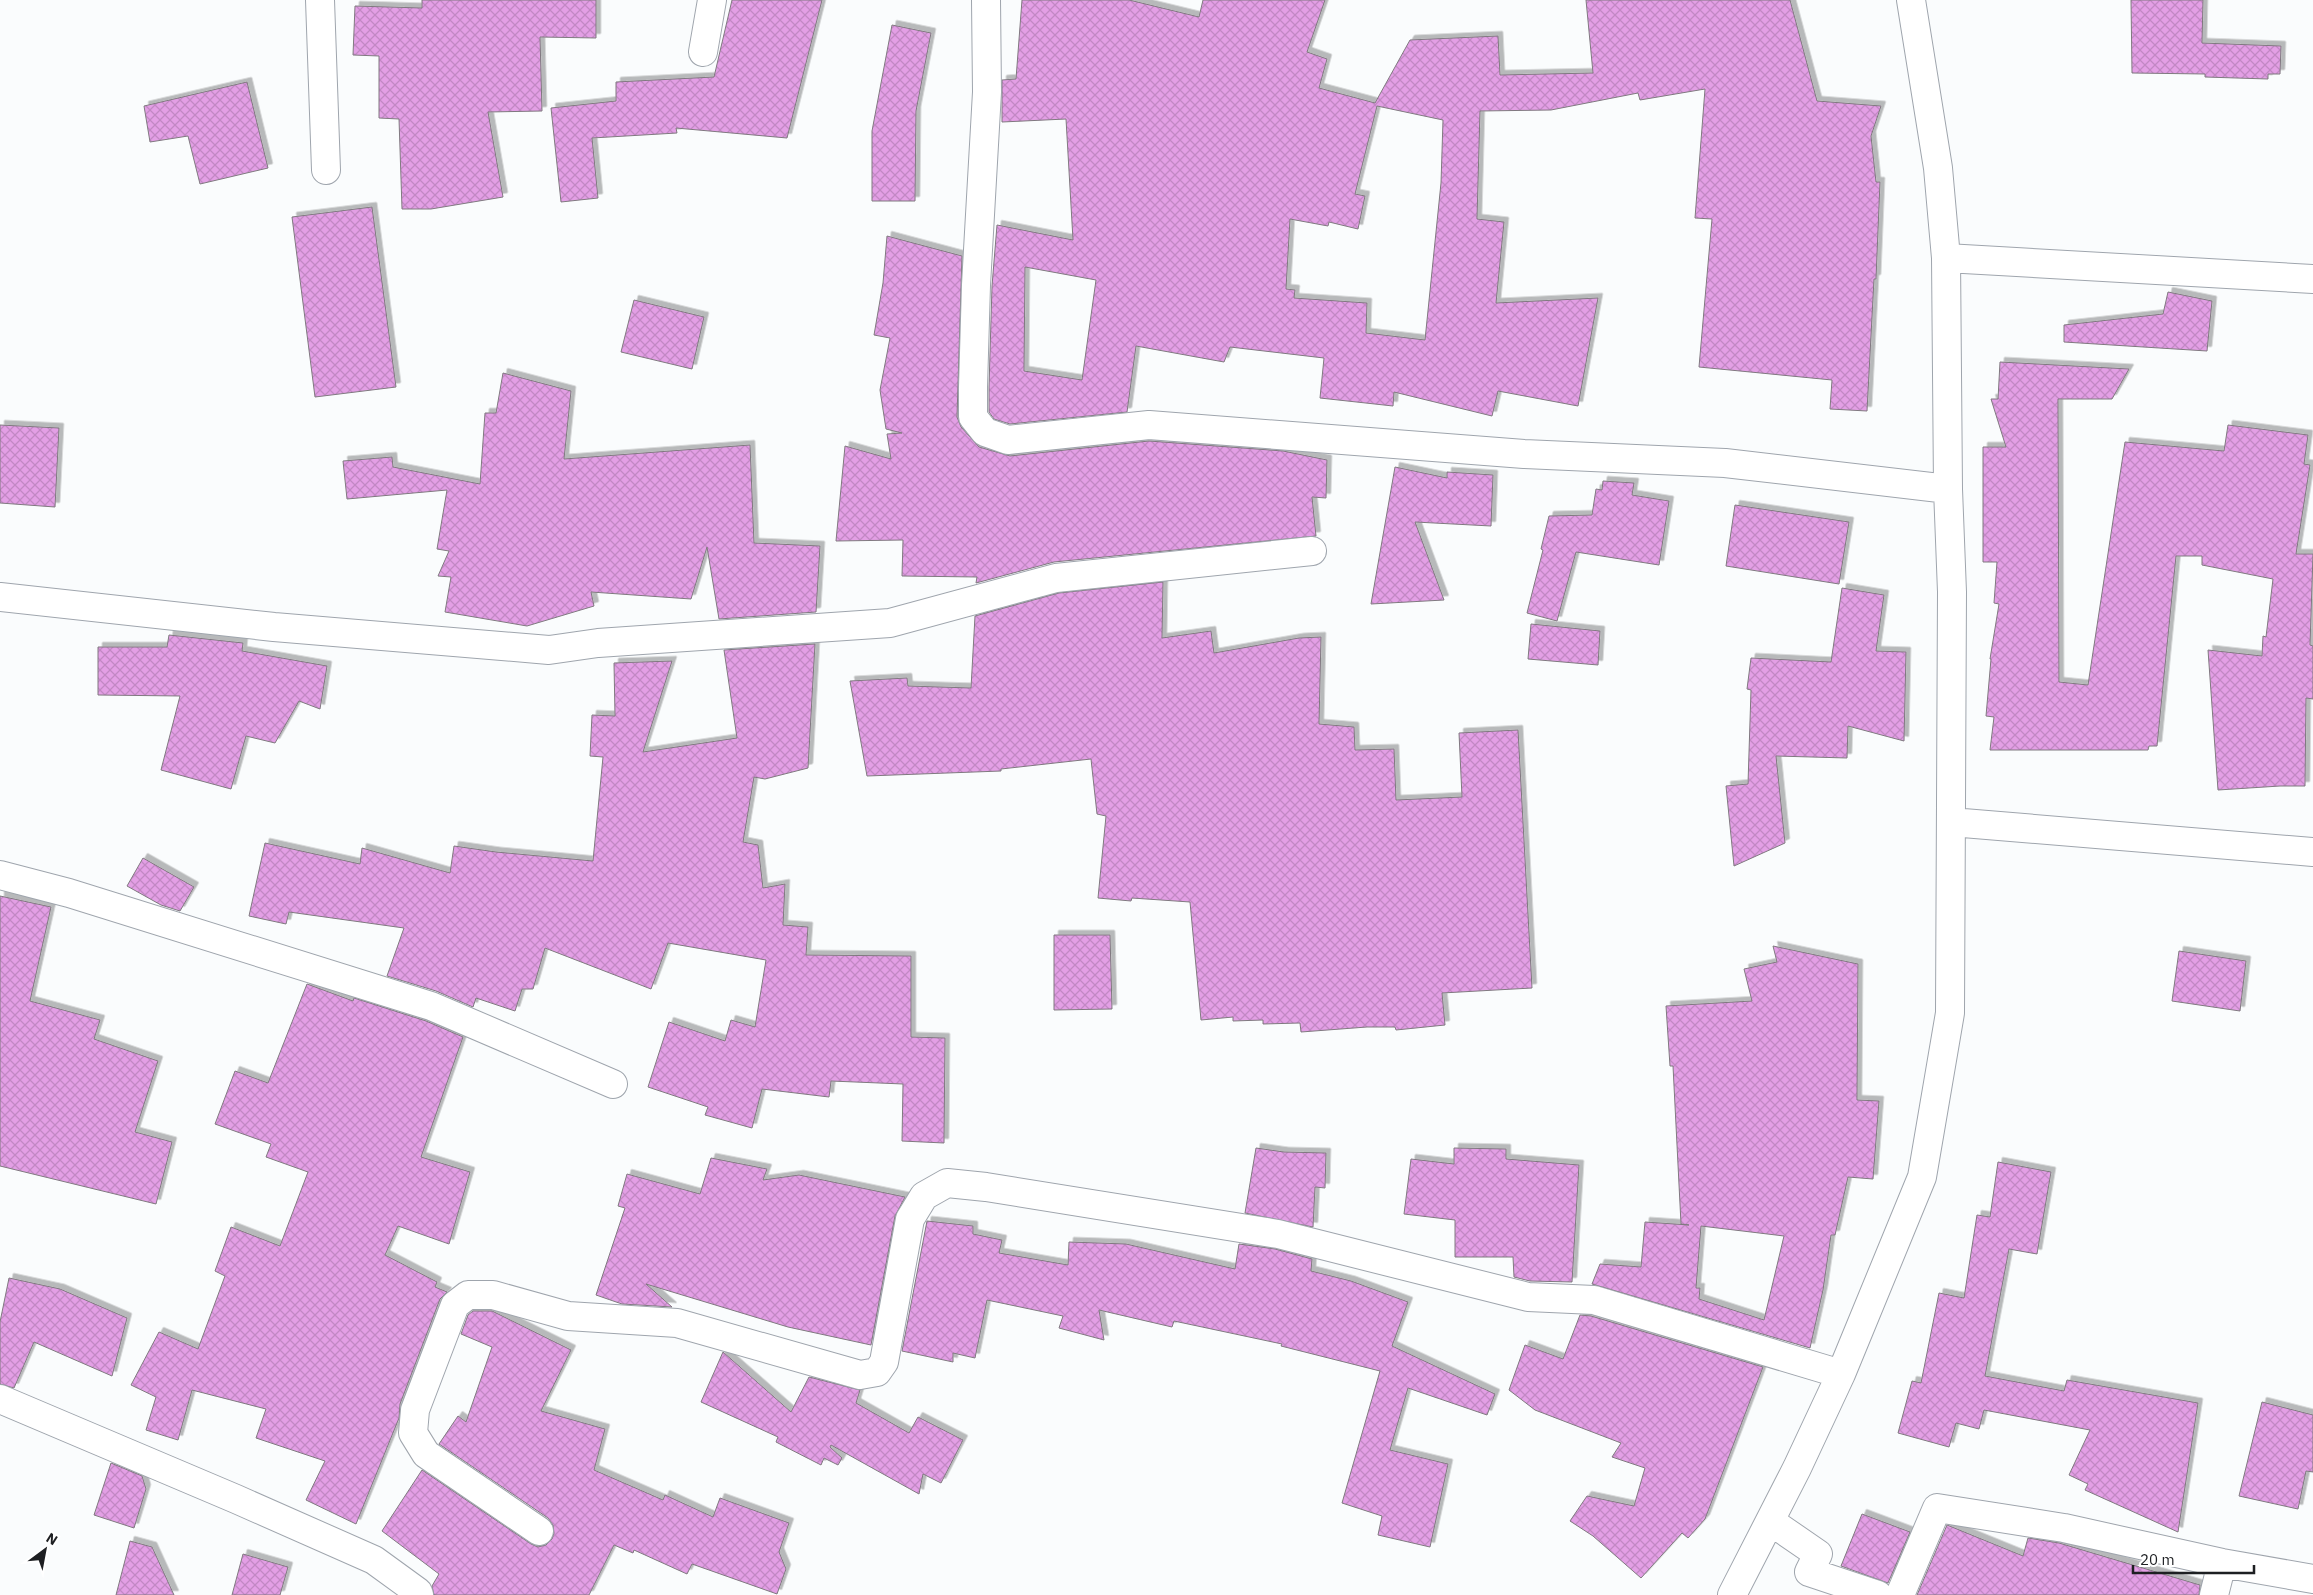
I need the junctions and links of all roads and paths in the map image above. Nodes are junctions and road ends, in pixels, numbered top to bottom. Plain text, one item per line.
1 (320, 0) edge
2 (712, 0) edge
3 (986, 0) edge
4 (1911, 0) edge
5 (703, 52) dead end
6 (326, 170) dead end
7 (1946, 258) junction
8 (2313, 280) edge
9 (1948, 488) junction
10 (1312, 551) dead end
11 (0, 597) edge
12 (1951, 822) junction
13 (2313, 852) edge
14 (0, 875) edge
15 (613, 1084) dead end
16 (1841, 1374) junction
17 (0, 1399) edge
18 (1770, 1521) junction
19 (539, 1530) dead end
20 (2222, 1563) junction
21 (2313, 1579) edge
22 (419, 1595) edge
23 (1732, 1595) edge
24 (1878, 1595) edge
25 (1900, 1595) edge
26 (2214, 1595) edge

1 - 6 street
2 - 5 street
3 - 9 street
4 - 7 street
7 - 8 street
7 - 9 street
9 - 12 street
10 - 11 street
12 - 13 street
12 - 16 street
14 - 15 street
16 - 18 street
16 - 19 street
17 - 22 street
18 - 23 street
18 - 24 street
20 - 21 street
20 - 25 street
20 - 26 street

